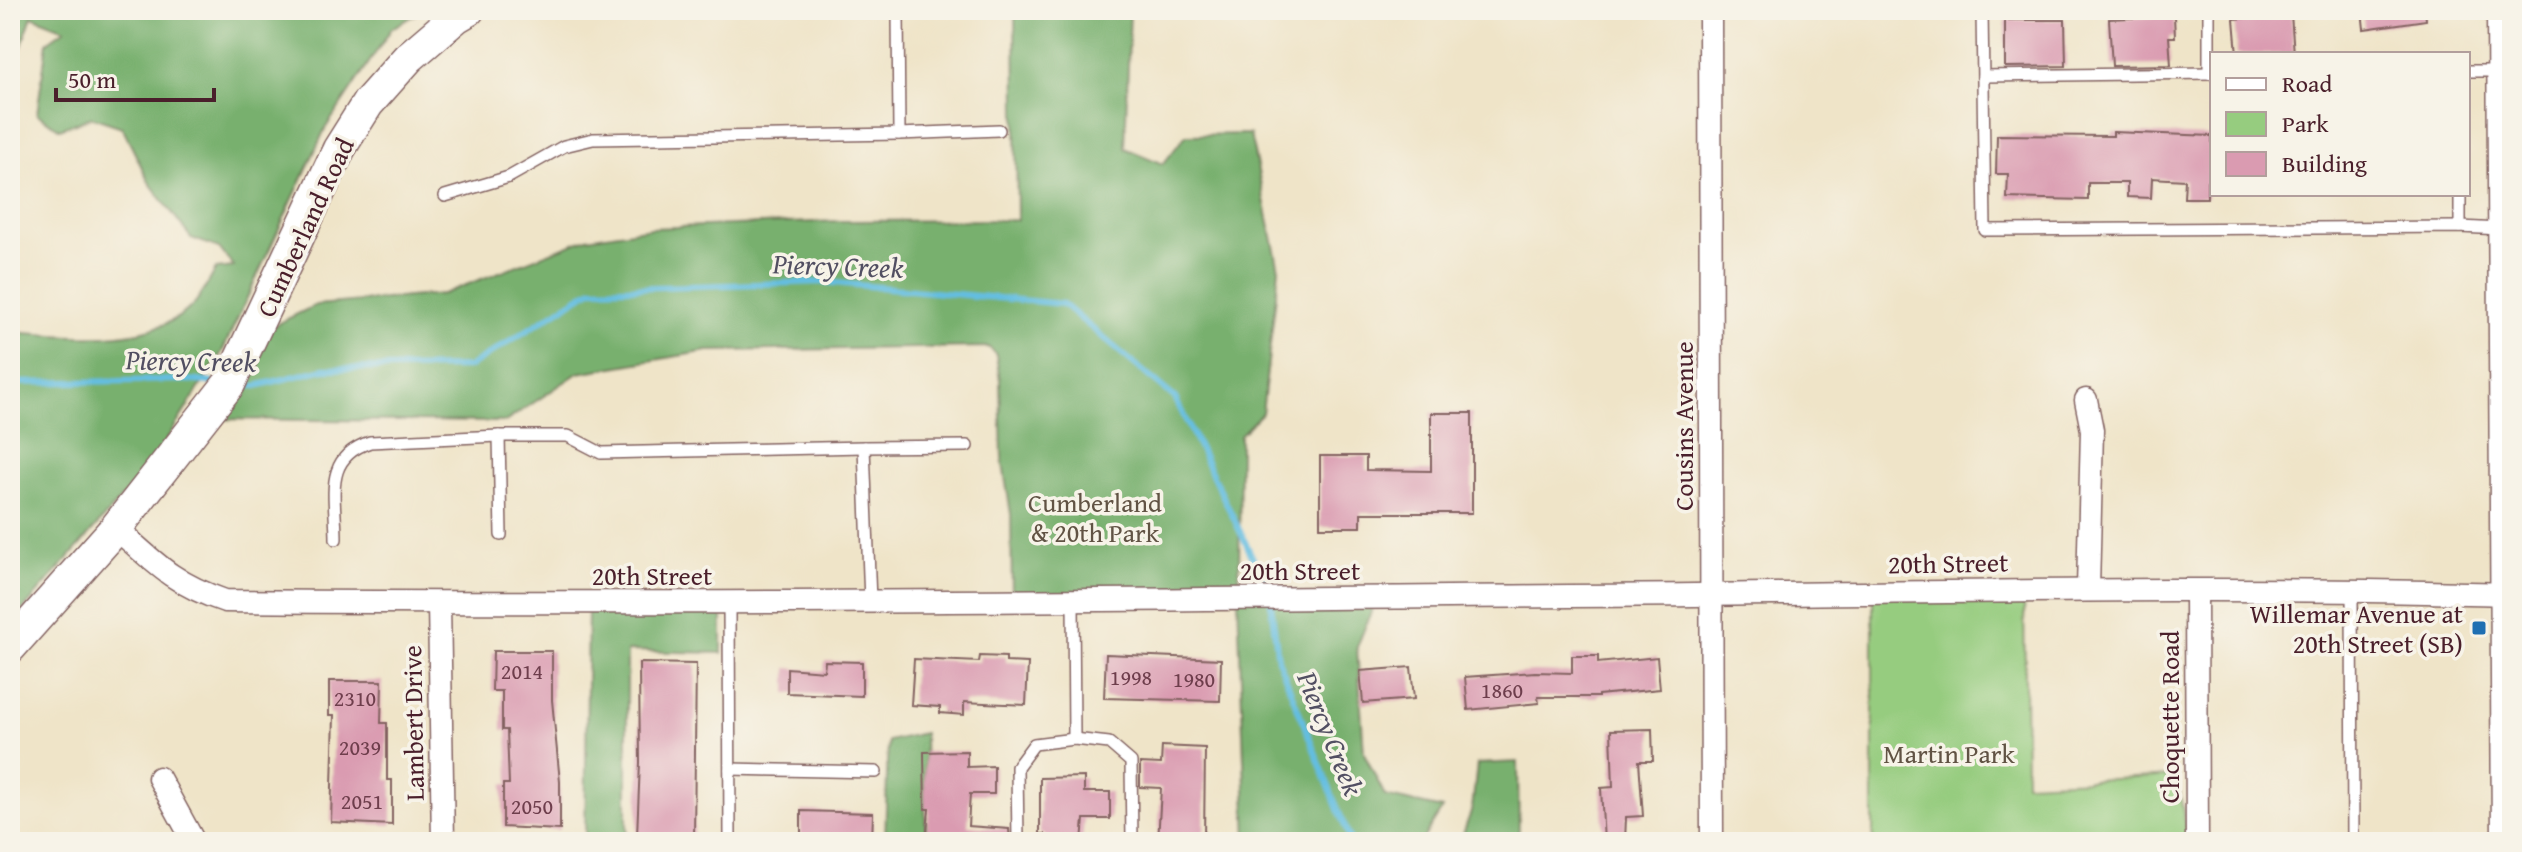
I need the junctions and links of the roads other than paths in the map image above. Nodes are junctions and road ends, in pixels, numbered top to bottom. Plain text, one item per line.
1 (468, 10) edge
2 (898, 10) edge
3 (1710, 10) edge
4 (1982, 10) edge
5 (2209, 10) edge
6 (2503, 10) edge
7 (2470, 71) edge
8 (2504, 71) junction
9 (2210, 73) edge
10 (1983, 76) junction
11 (999, 130) dead end
12 (899, 134) junction
13 (445, 196) dead end
14 (2460, 196) edge
15 (2460, 227) junction
16 (2505, 230) junction
17 (2086, 400) dead end
18 (499, 436) junction
19 (967, 446) dead end
20 (864, 447) junction
21 (116, 528) junction
22 (501, 535) dead end
23 (336, 539) dead end
24 (2088, 589) junction
25 (2352, 590) junction
26 (2196, 591) junction
27 (1712, 594) junction
28 (2508, 594) junction
29 (1073, 600) junction
30 (870, 601) junction
31 (729, 602) junction
32 (439, 603) junction
33 (14, 640) edge
34 (1074, 739) junction
35 (730, 769) junction
36 (876, 772) dead end
37 (159, 778) dead end
38 (194, 842) edge
39 (443, 842) edge
40 (730, 842) edge
41 (1018, 842) edge
42 (1132, 842) edge
43 (1712, 842) edge
44 (2197, 842) edge
45 (2353, 842) edge
46 (2508, 842) edge

1 - 21 street, Cumberland Road
2 - 12 lane
3 - 27 street, Cousins Avenue
4 - 10 lane
5 - 9 lane
6 - 8 street
7 - 8 lane
8 - 16 street
9 - 10 lane
10 - 15 lane
11 - 12 lane
12 - 13 lane
14 - 15 lane
15 - 16 lane
16 - 28 street
17 - 24 street
18 - 20 lane
18 - 22 lane
18 - 23 lane
19 - 20 lane
20 - 30 lane
21 - 32 street, 20th Street
21 - 33 street, Cumberland Road
24 - 26 street, 20th Street
24 - 27 street, 20th Street
25 - 26 street, 20th Street
25 - 28 street, 20th Street
25 - 45 lane
26 - 44 street, Choquette Road
27 - 29 street, 20th Street
27 - 43 street, Cousins Avenue
28 - 46 street
29 - 30 street, 20th Street
29 - 34 lane
30 - 31 street, 20th Street
31 - 32 street, 20th Street
31 - 35 lane
32 - 39 street, Lambert Drive
34 - 41 lane
34 - 42 lane
35 - 36 lane
35 - 40 lane
37 - 38 street

